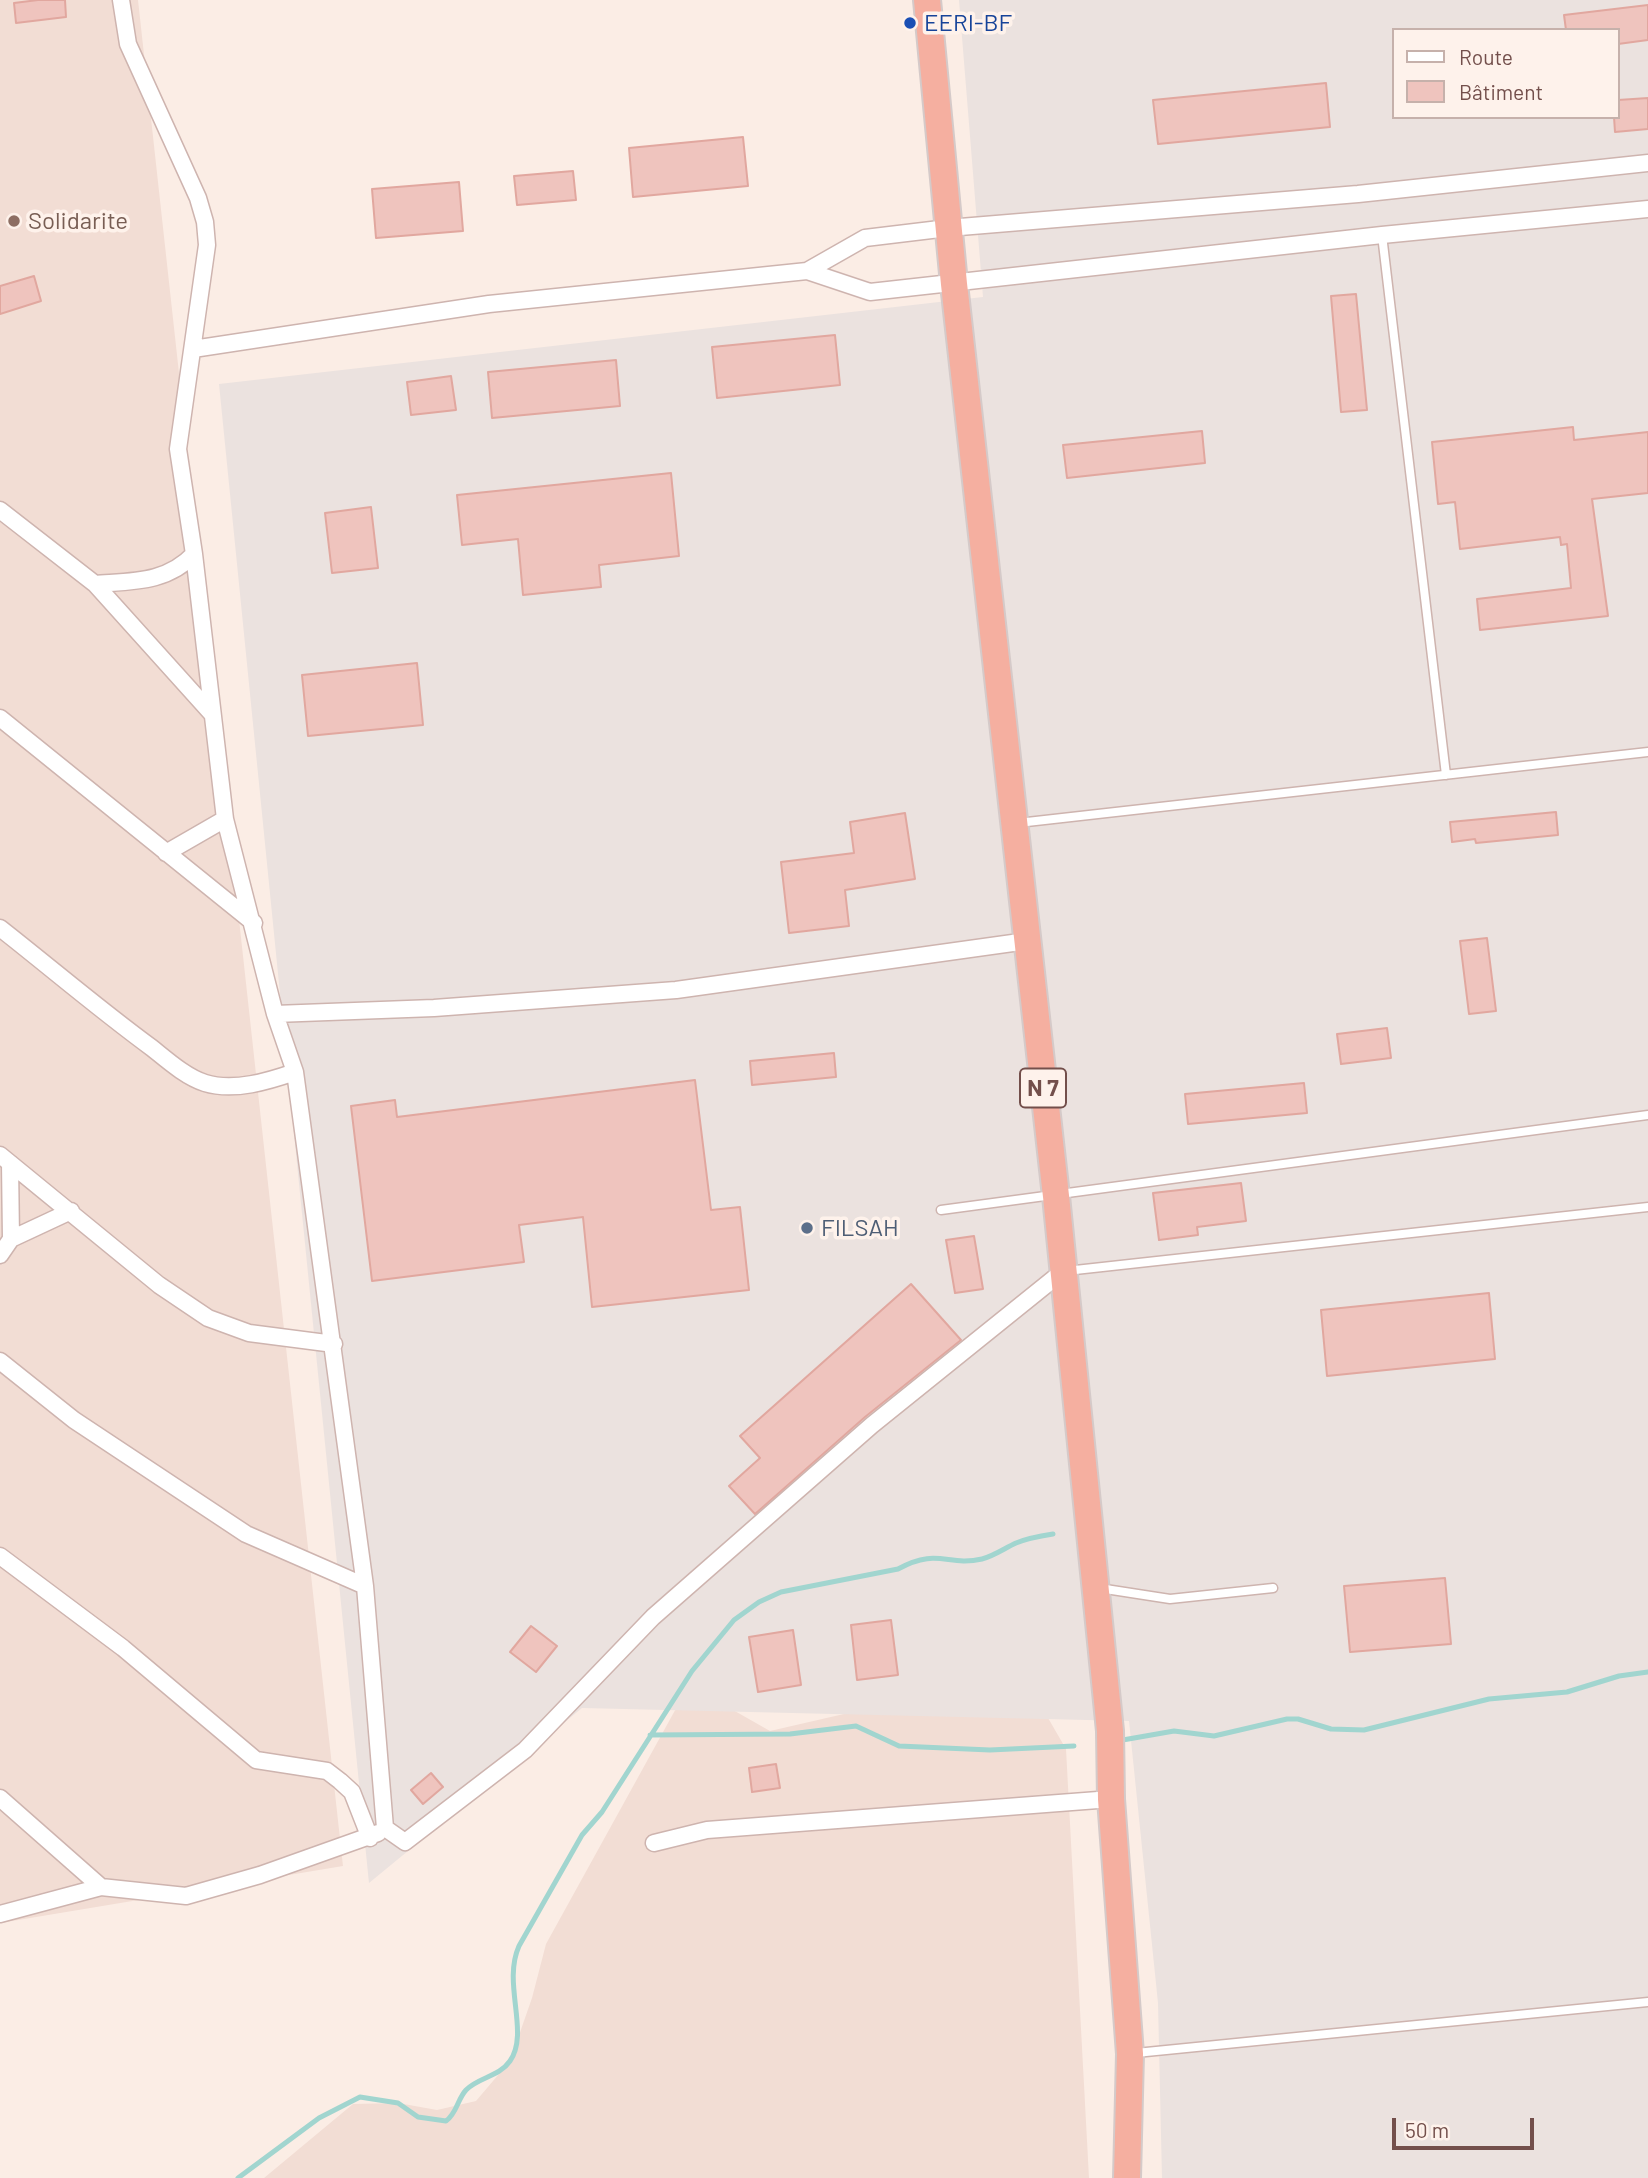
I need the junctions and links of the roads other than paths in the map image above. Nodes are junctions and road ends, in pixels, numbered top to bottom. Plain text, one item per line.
1 (121, 0) edge
2 (927, 0) edge
3 (1648, 163) edge
4 (1648, 209) edge
5 (948, 228) junction
6 (1382, 234) junction
7 (807, 271) junction
8 (954, 284) junction
9 (193, 349) junction
10 (0, 510) edge
11 (194, 554) junction
12 (95, 584) junction
13 (212, 714) junction
14 (0, 718) edge
15 (1648, 752) edge
16 (1446, 775) junction
17 (225, 819) junction
18 (1016, 823) junction
19 (166, 852) junction
20 (254, 923) junction
21 (0, 928) edge
22 (1027, 941) junction
23 (275, 1014) junction
24 (295, 1072) junction
25 (1648, 1115) edge
26 (5, 1159) edge
27 (1056, 1196) junction
28 (1648, 1208) edge
29 (941, 1210) dead end
30 (71, 1211) junction
31 (11, 1239) junction
32 (0, 1255) edge
33 (1062, 1272) junction
34 (334, 1343) junction
35 (0, 1361) edge
36 (0, 1556) edge
37 (365, 1586) junction
38 (1096, 1588) junction
39 (1273, 1588) dead end
40 (0, 1798) edge
41 (1111, 1799) junction
42 (386, 1828) junction
43 (370, 1838) junction
44 (654, 1843) dead end
45 (101, 1887) junction
46 (0, 1914) edge
47 (1648, 2002) edge
48 (1130, 2054) junction
49 (1127, 2178) edge

1 - 9 street
2 - 5 highway, N 7
3 - 5 street
4 - 6 street
5 - 7 street
5 - 8 highway, N 7
6 - 8 street
6 - 16 lane
7 - 8 street
7 - 9 street
8 - 18 highway, N 7
9 - 11 street
10 - 12 street
11 - 12 street
11 - 13 street
12 - 13 street
13 - 17 street
14 - 19 street
15 - 16 lane
16 - 18 lane
17 - 19 street
17 - 20 street
18 - 22 highway, N 7
19 - 20 street
20 - 23 street
21 - 24 street
22 - 23 street
22 - 27 highway, N 7
23 - 24 street
24 - 34 street
25 - 27 lane
26 - 30 street
26 - 31 street
27 - 29 lane
27 - 33 highway, N 7
28 - 33 lane
30 - 31 street
30 - 34 street
31 - 32 street
33 - 38 highway, N 7
33 - 42 street
34 - 37 street
35 - 37 street
36 - 43 street
37 - 42 street
38 - 39 lane
38 - 41 highway, N 7
40 - 45 street
41 - 44 street
41 - 48 highway, N 7
42 - 43 street
43 - 45 street
45 - 46 street
47 - 48 lane
48 - 49 highway, N 7

